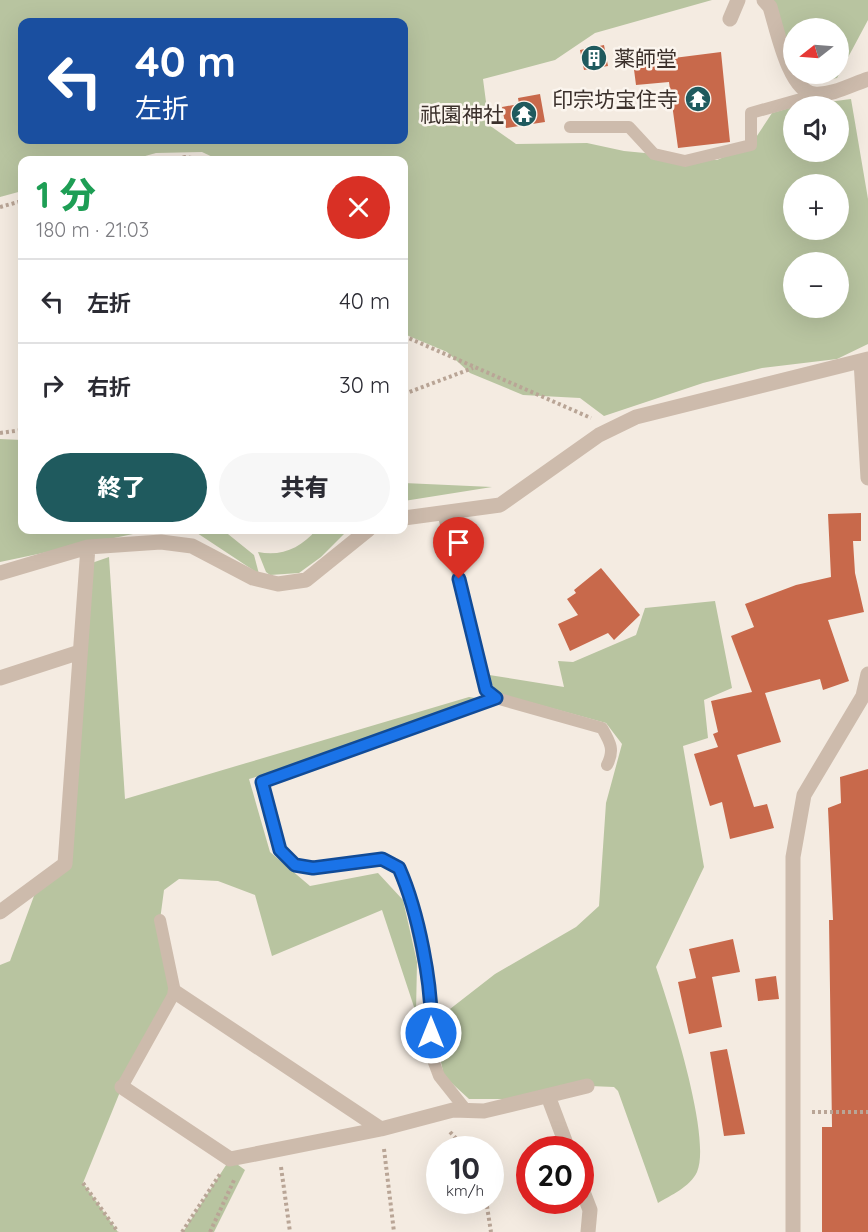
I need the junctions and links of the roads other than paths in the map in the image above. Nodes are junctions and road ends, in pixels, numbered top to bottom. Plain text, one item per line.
1 (738, 0) edge
2 (764, 0) edge
3 (730, 19) dead end
4 (868, 79) edge
5 (815, 95) junction
6 (570, 127) dead end
7 (865, 360) edge
8 (868, 477) edge
9 (443, 512) junction
10 (408, 517) edge
11 (363, 534) edge
12 (88, 547) junction
13 (0, 573) edge
14 (80, 652) junction
15 (868, 674) edge
16 (0, 678) edge
17 (496, 698) junction
18 (607, 765) dead end
19 (0, 912) edge
20 (160, 920) dead end
21 (175, 992) junction
22 (587, 1086) dead end
23 (122, 1087) joint
24 (548, 1096) junction
25 (466, 1110) junction
26 (381, 1129) junction
27 (563, 1136) edge
28 (590, 1214) edge
29 (588, 1232) edge
30 (794, 1232) edge

1 - 3 street
2 - 5 street
4 - 5 street
5 - 6 lane
7 - 8 street
7 - 9 street
9 - 10 street
9 - 17 lane
11 - 12 street
12 - 13 street
12 - 14 street
14 - 16 street
14 - 19 street
15 - 30 street
17 - 18 lane
17 - 25 lane
20 - 21 lane
21 - 23 lane
21 - 26 street
22 - 24 street
23 - 26 street
24 - 25 street
24 - 27 street
25 - 26 street
28 - 29 street

